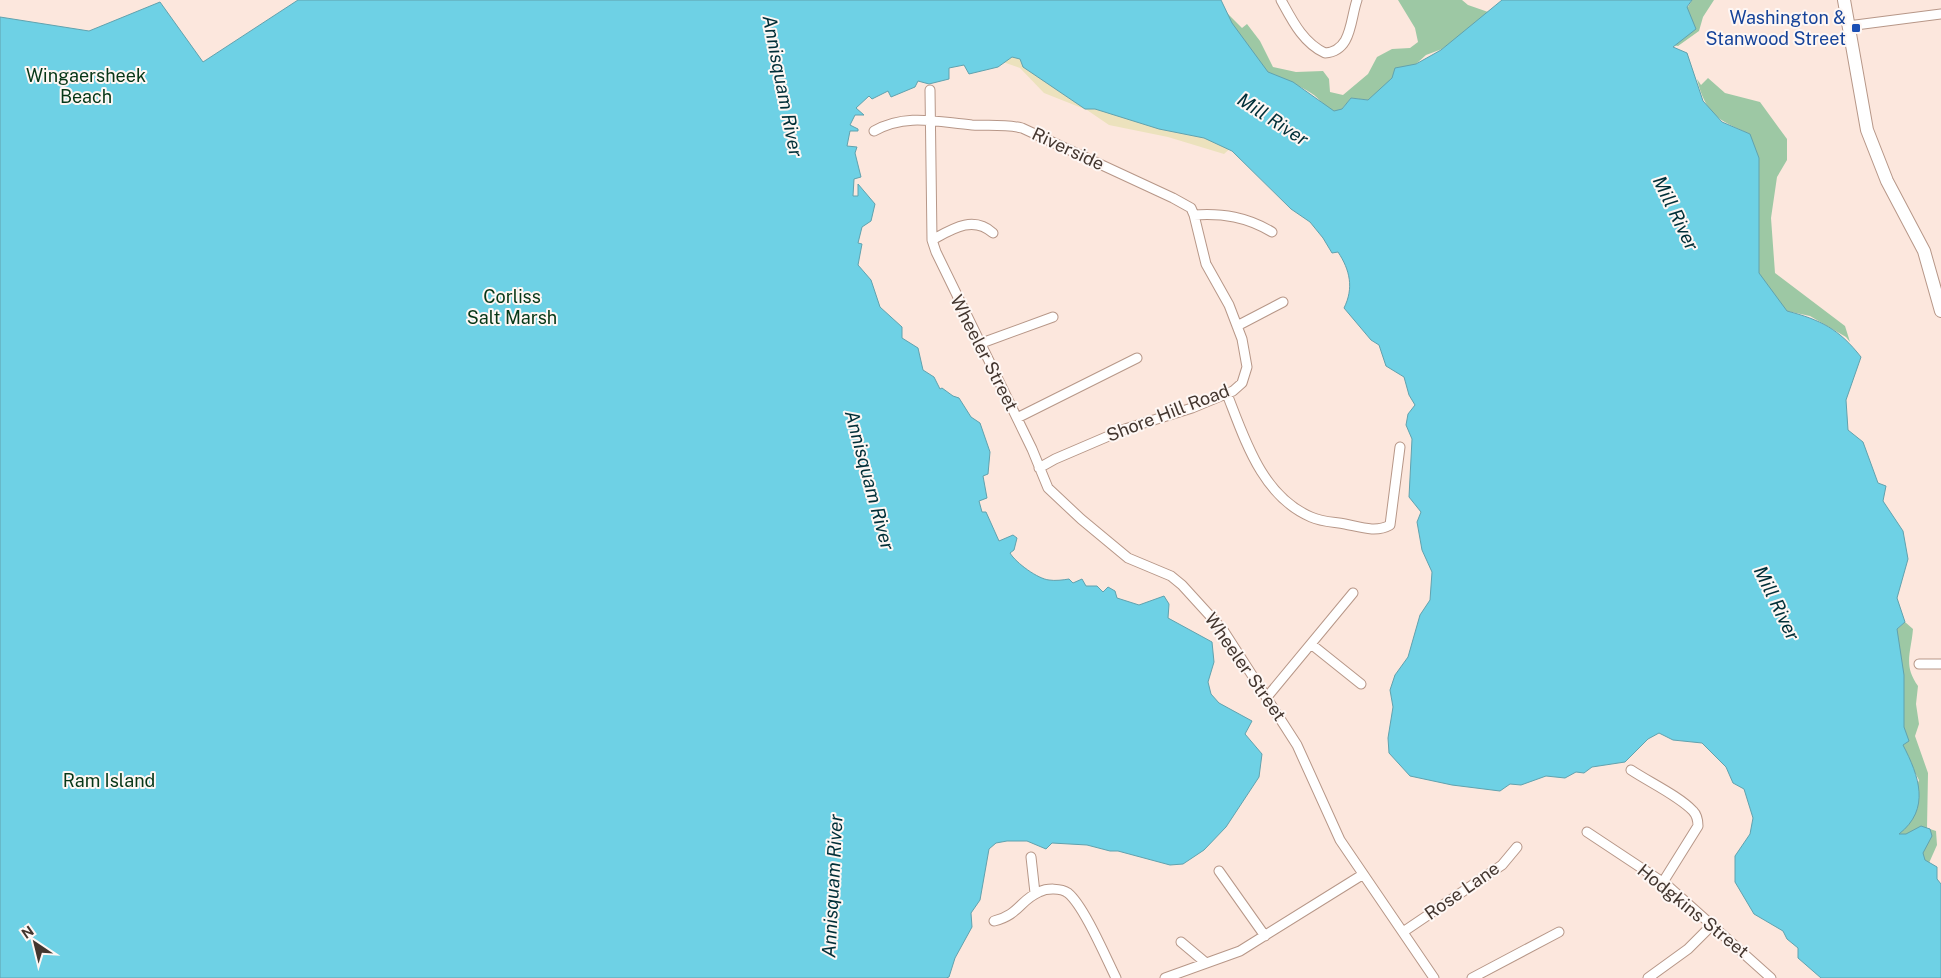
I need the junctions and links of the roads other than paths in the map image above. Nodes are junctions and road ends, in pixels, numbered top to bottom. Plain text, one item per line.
1 (1281, 0) edge
2 (1357, 0) edge
3 (1844, 0) edge
4 (1941, 14) edge
5 (1848, 26) junction
6 (930, 90) dead end
7 (930, 119) junction
8 (874, 131) dead end
9 (1194, 215) junction
10 (1272, 232) dead end
11 (993, 233) dead end
12 (932, 240) junction
13 (1283, 302) dead end
14 (1941, 310) edge
15 (1053, 317) dead end
16 (1237, 326) junction
17 (979, 344) junction
18 (1137, 358) dead end
19 (1227, 394) junction
20 (1017, 418) junction
21 (1400, 447) dead end
22 (1039, 468) junction
23 (1353, 593) dead end
24 (1311, 644) junction
25 (1919, 664) dead end
26 (1941, 664) edge
27 (1361, 684) dead end
28 (1268, 697) junction
29 (1631, 770) dead end
30 (1586, 832) dead end
31 (1517, 847) dead end
32 (1031, 857) dead end
33 (1220, 871) dead end
34 (1362, 875) junction
35 (1663, 882) junction
36 (1035, 893) junction
37 (994, 921) dead end
38 (1712, 925) junction
39 (1403, 932) junction
40 (1559, 932) dead end
41 (1265, 936) junction
42 (1181, 942) dead end
43 (1206, 963) junction
44 (1116, 978) edge
45 (1165, 978) edge
46 (1434, 978) edge
47 (1472, 978) edge
48 (1648, 978) edge
49 (1772, 978) edge

1 - 2 street
3 - 5 main road
4 - 5 street
5 - 14 main road
6 - 7 street, Wheeler Street
7 - 8 street
7 - 9 street, Riverside
7 - 12 street, Wheeler Street
9 - 10 street
9 - 16 street, Shore Hill Road
11 - 12 street
12 - 17 street, Wheeler Street
13 - 16 street
15 - 17 street
16 - 19 street, Shore Hill Road
17 - 20 street, Wheeler Street
18 - 20 street
19 - 21 street
19 - 22 street, Shore Hill Road
20 - 22 street, Wheeler Street
22 - 28 street, Wheeler Street
23 - 24 street
24 - 27 street
24 - 28 street
25 - 26 street
28 - 34 street, Wheeler Street
29 - 35 street
30 - 35 street, Hodgkins Street
31 - 39 street, Rose Lane
32 - 36 street
33 - 41 street
34 - 39 street, Wheeler Street
34 - 41 street
35 - 38 street, Hodgkins Street
36 - 37 street
36 - 44 street
38 - 48 street
38 - 49 street, Hodgkins Street
39 - 46 street, Wheeler Street
40 - 47 street
41 - 43 street
42 - 43 street
43 - 45 street

